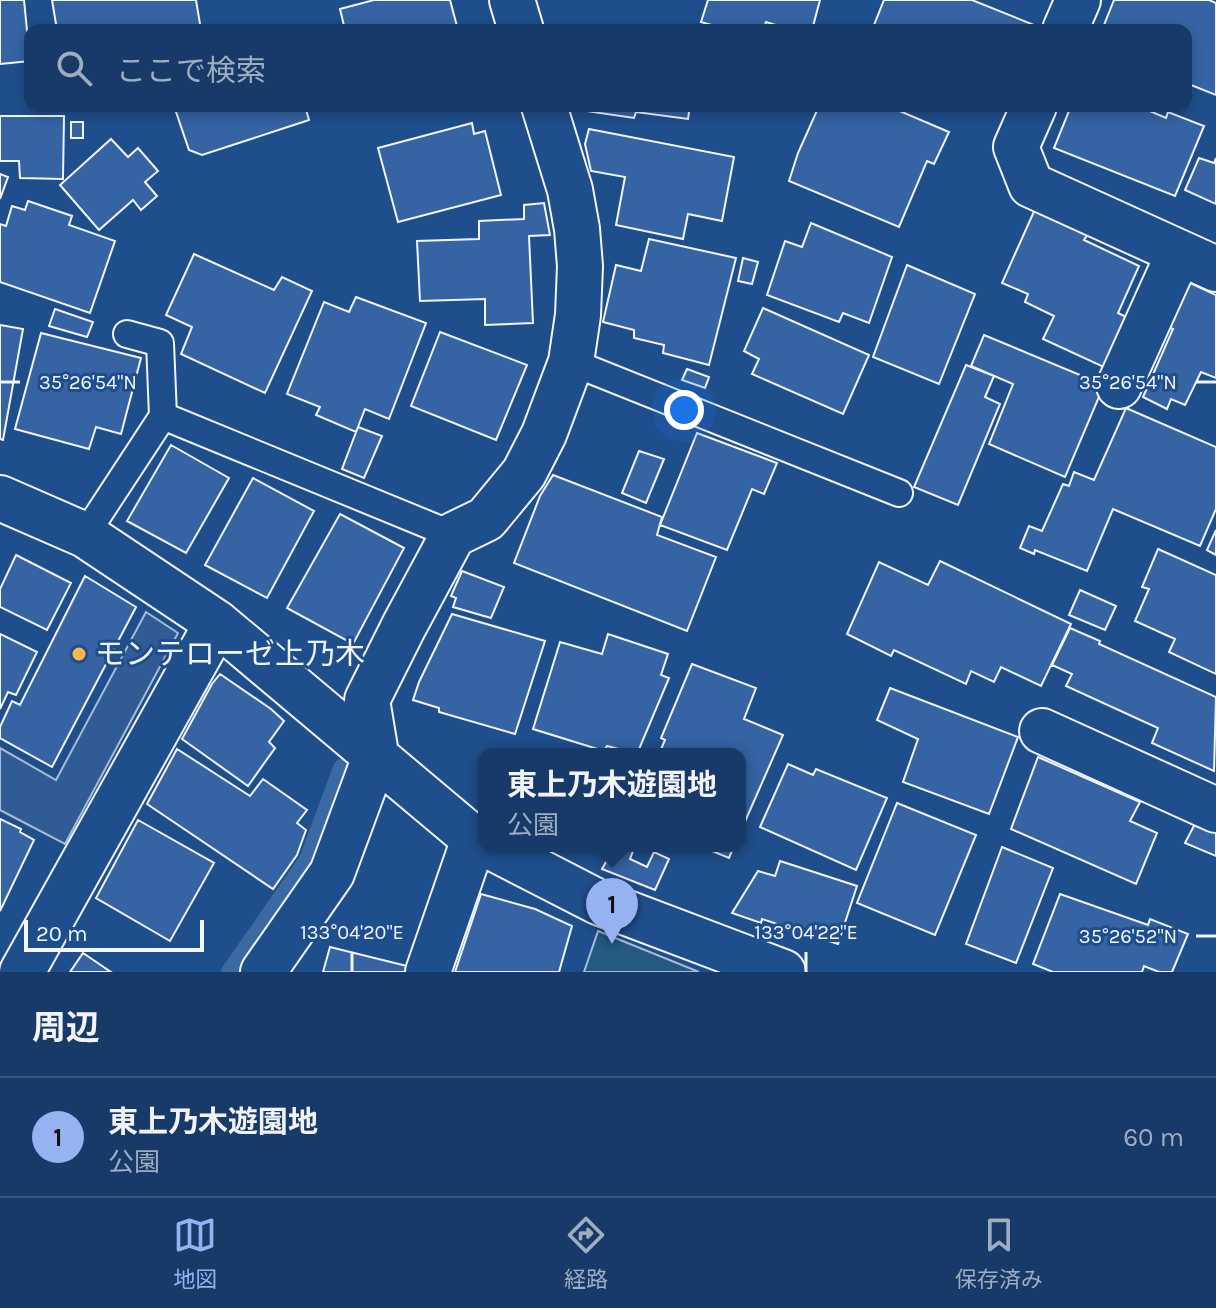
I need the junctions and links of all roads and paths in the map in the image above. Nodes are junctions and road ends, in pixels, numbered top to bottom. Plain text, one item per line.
1 (512, 0) edge
2 (1078, 0) edge
3 (519, 24) edge
4 (1068, 24) edge
5 (546, 112) edge
6 (1031, 112) edge
7 (1197, 261) edge
8 (127, 334) dead end
9 (571, 362) junction
10 (1119, 386) dead end
11 (163, 416) junction
12 (899, 493) dead end
13 (0, 498) edge
14 (85, 535) junction
15 (453, 535) junction
16 (217, 623) junction
17 (1042, 731) dead end
18 (376, 754) junction
19 (1216, 810) edge
20 (478, 840) edge
21 (478, 852) edge
22 (500, 852) edge
23 (22, 972) edge
24 (263, 972) edge
25 (428, 972) edge
26 (783, 972) edge

1 - 3 street
2 - 4 street
5 - 9 street
6 - 7 street
7 - 10 street
8 - 11 lane
9 - 12 lane
9 - 15 street
11 - 14 lane
11 - 15 lane
13 - 14 street
14 - 16 street
15 - 18 street
16 - 18 street
16 - 23 street
17 - 19 street
18 - 20 street
18 - 24 street
21 - 25 street
22 - 26 street

